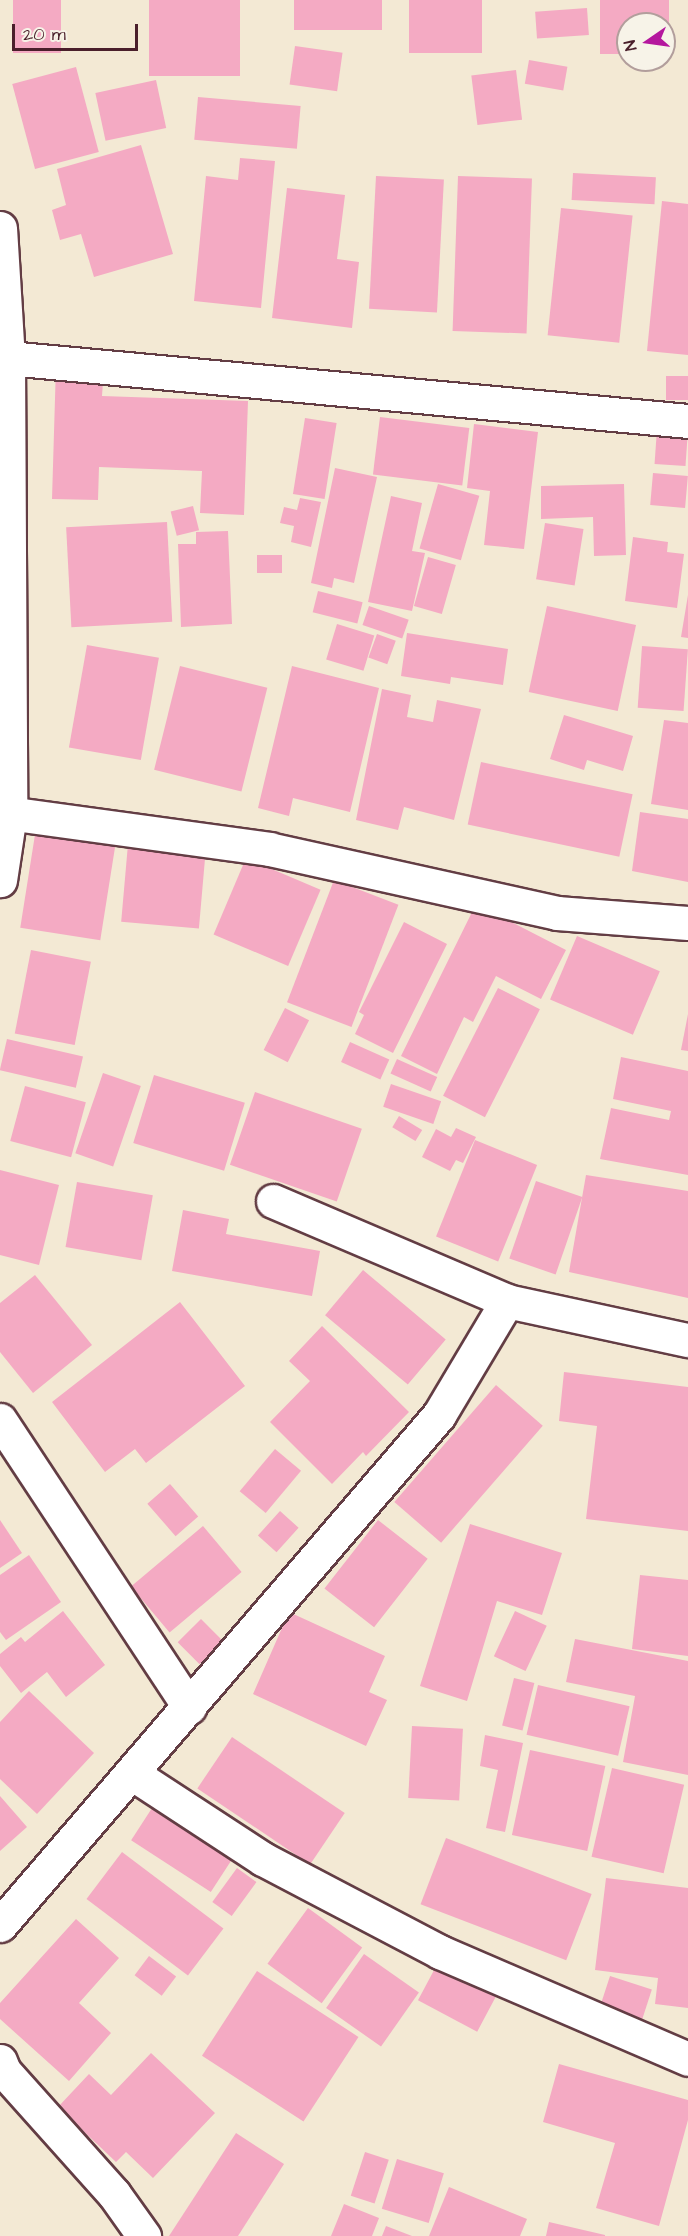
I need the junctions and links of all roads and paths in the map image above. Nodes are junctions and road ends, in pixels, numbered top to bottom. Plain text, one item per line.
1 (0, 228) edge
2 (8, 358) junction
3 (688, 421) edge
4 (5, 813) edge
5 (0, 880) edge
6 (688, 923) edge
7 (273, 1201) dead end
8 (507, 1301) junction
9 (688, 1340) edge
10 (0, 1420) edge
11 (189, 1707) junction
12 (133, 1773) junction
13 (0, 1925) edge
14 (688, 2059) edge
15 (1, 2069) edge
16 (144, 2236) edge

1 - 2 street
2 - 3 street
2 - 4 street
4 - 5 street
4 - 6 street
7 - 8 street
8 - 9 street
8 - 11 street
10 - 11 street
11 - 12 street
12 - 13 street
12 - 14 street
15 - 16 street

